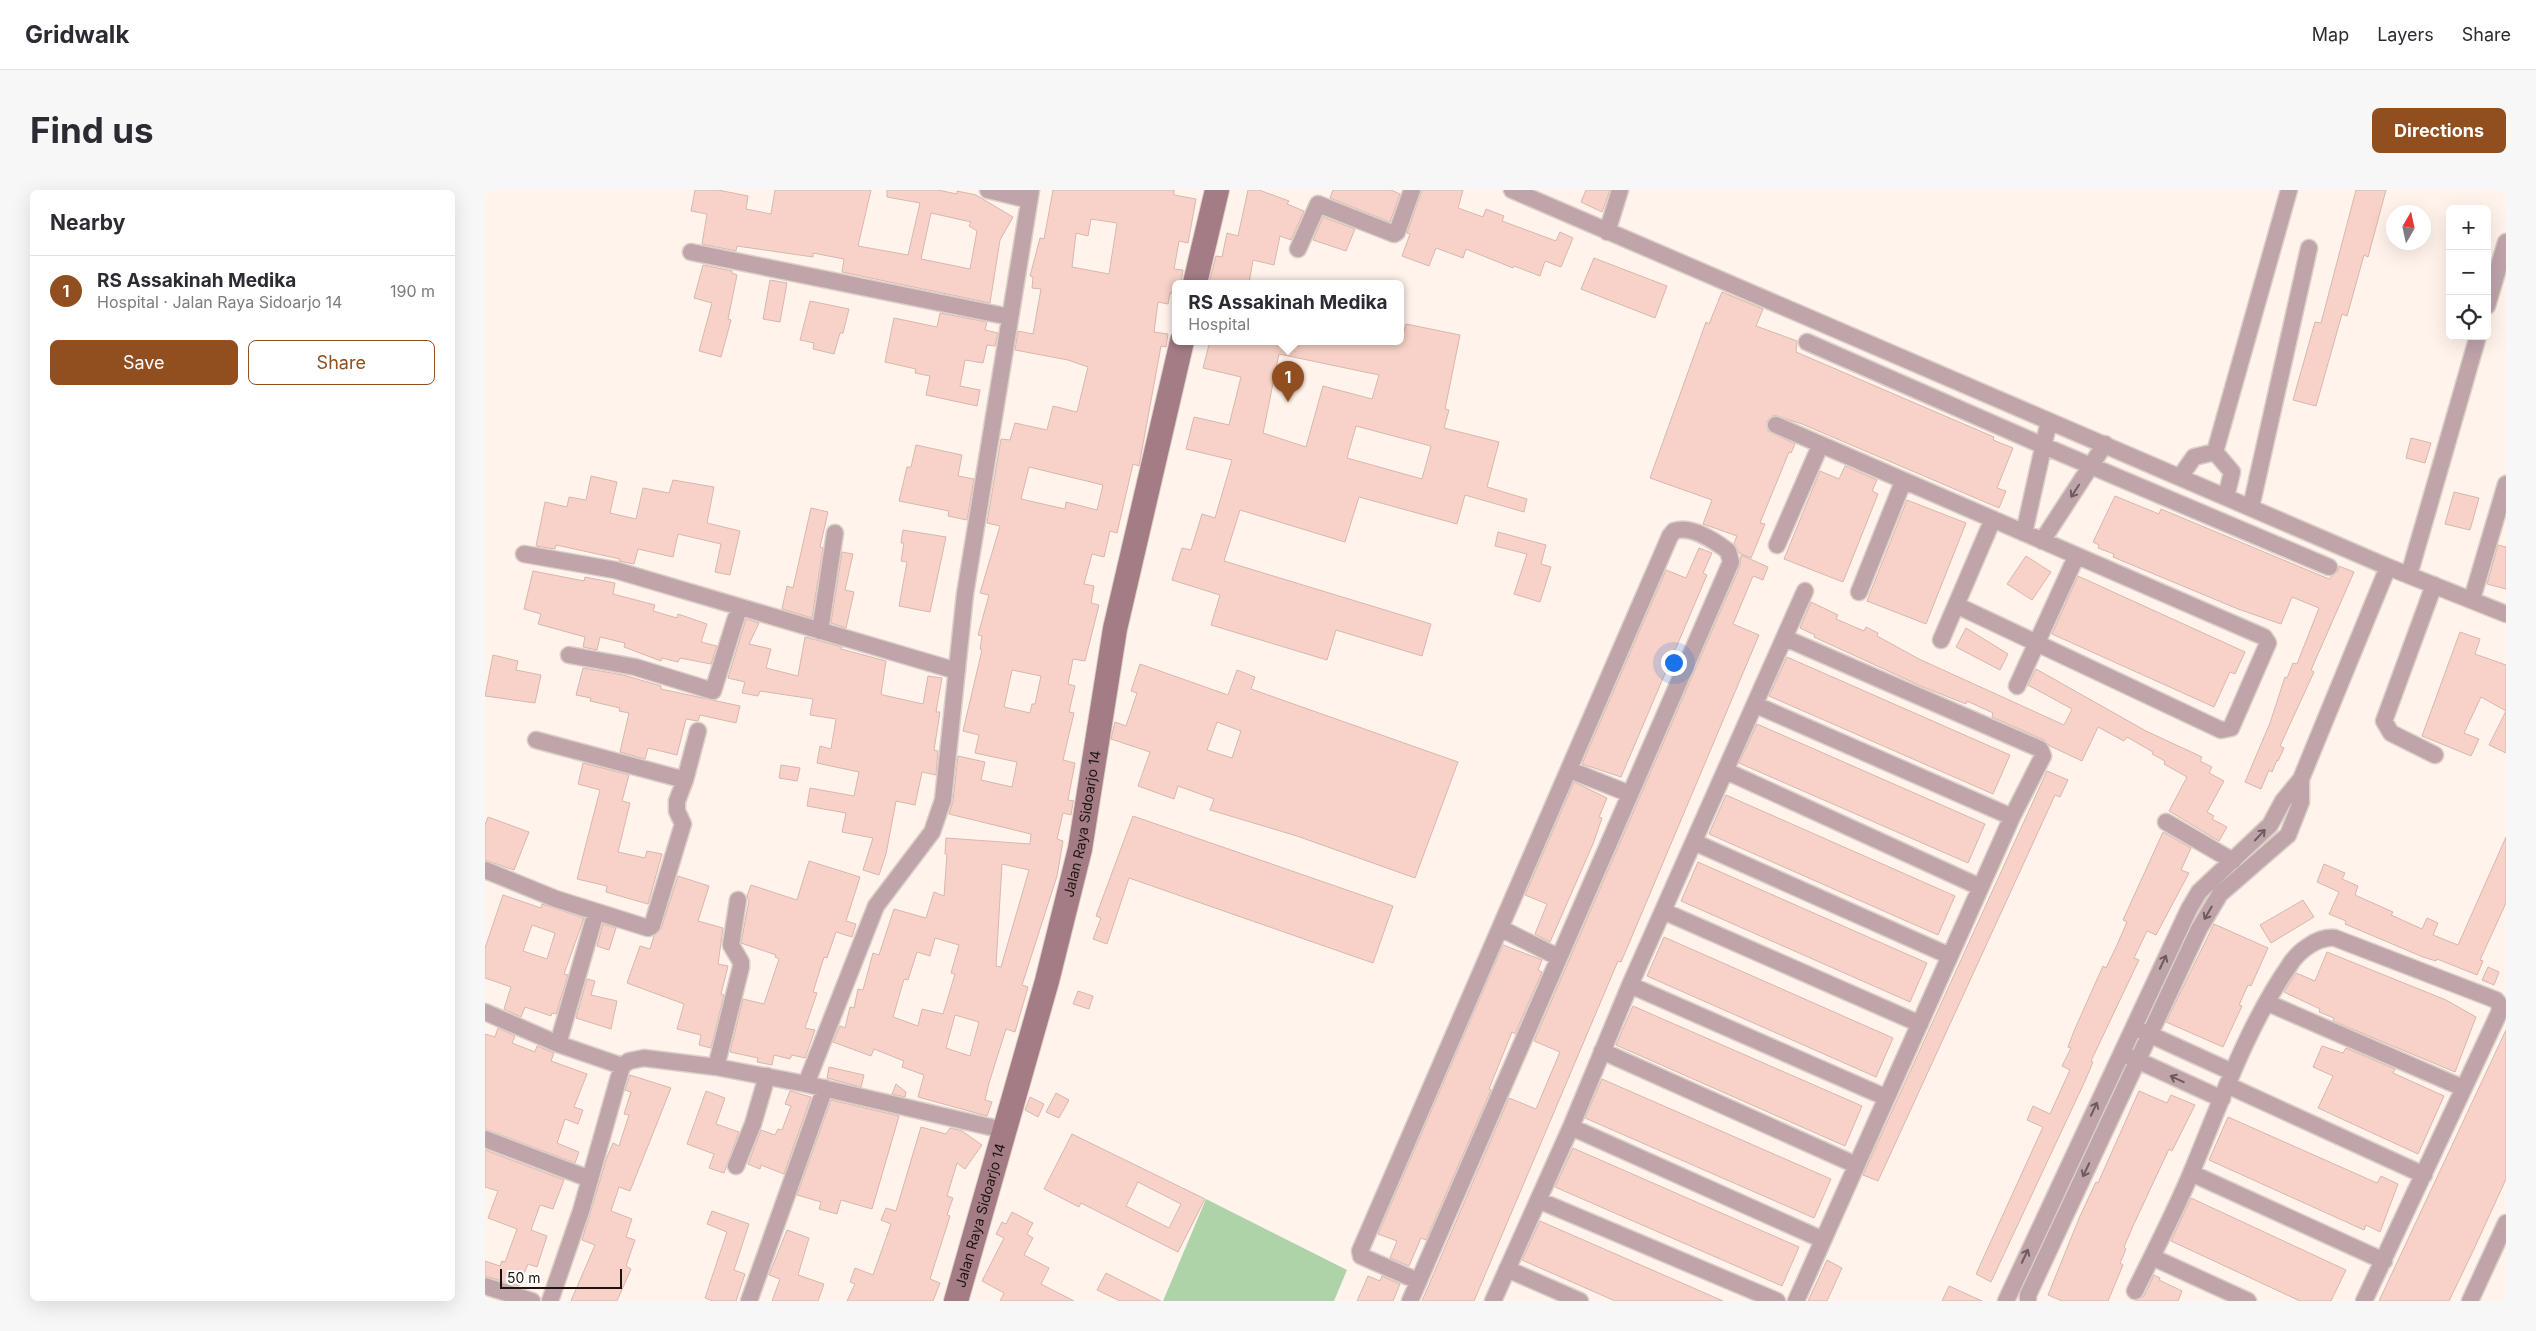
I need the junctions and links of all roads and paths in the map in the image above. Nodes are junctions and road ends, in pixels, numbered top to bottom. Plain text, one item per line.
1 (988, 190) edge
2 (1217, 190) edge
3 (1412, 190) edge
4 (1512, 190) edge
5 (1620, 190) edge
6 (2289, 190) edge
7 (1030, 195) edge
8 (1607, 232) junction
9 (2506, 242) edge
10 (2309, 248) dead end
11 (1298, 249) dead end
12 (691, 252) dead end
13 (1196, 280) edge
14 (2490, 295) edge
15 (1009, 317) junction
16 (2477, 340) edge
17 (1807, 342) dead end
18 (1181, 345) edge
19 (2049, 420) junction
20 (1776, 426) dead end
21 (2105, 444) junction
22 (1820, 446) junction
23 (2043, 446) junction
24 (2215, 452) junction
25 (2091, 466) junction
26 (2180, 477) junction
27 (1903, 482) junction
28 (2506, 484) edge
29 (2226, 497) junction
30 (2251, 508) junction
31 (1993, 519) junction
32 (835, 533) dead end
33 (2024, 533) junction
34 (2041, 541) junction
35 (1777, 545) dead end
36 (524, 554) dead end
37 (2076, 557) junction
38 (2329, 567) dead end
39 (2388, 567) junction
40 (2409, 575) junction
41 (2434, 585) junction
42 (1805, 591) dead end
43 (1859, 592) dead end
44 (2472, 599) junction
45 (1955, 605) junction
46 (739, 608) junction
47 (2506, 614) edge
48 (819, 631) junction
49 (1785, 638) junction
50 (1941, 640) dead end
51 (2038, 645) junction
52 (569, 654) dead end
53 (957, 670) junction
54 (2017, 686) dead end
55 (1756, 705) junction
56 (698, 731) dead end
57 (536, 740) dead end
58 (2435, 755) dead end
59 (1571, 770) junction
60 (1726, 771) junction
61 (2301, 779) junction
62 (685, 780) junction
63 (1630, 794) junction
64 (2012, 817) junction
65 (2165, 822) dead end
66 (1694, 842) junction
67 (2233, 861) junction
68 (485, 870) edge
69 (2208, 882) junction
70 (1981, 887) junction
71 (2223, 891) junction
72 (738, 900) dead end
73 (1663, 911) junction
74 (596, 912) junction
75 (1499, 928) junction
76 (1950, 956) junction
77 (1558, 958) junction
78 (1630, 985) junction
79 (2268, 1002) junction
80 (485, 1012) edge
81 (1920, 1024) junction
82 (2140, 1030) junction
83 (557, 1044) junction
84 (1602, 1052) junction
85 (2121, 1053) junction
86 (2137, 1060) junction
87 (622, 1066) junction
88 (715, 1067) junction
89 (767, 1076) junction
90 (806, 1084) junction
91 (2227, 1085) junction
92 (825, 1088) junction
93 (2463, 1088) junction
94 (1885, 1097) junction
95 (1571, 1127) junction
96 (1003, 1130) junction
97 (485, 1139) edge
98 (1855, 1165) junction
99 (737, 1166) dead end
100 (2191, 1174) junction
101 (2424, 1175) junction
102 (590, 1179) junction
103 (1538, 1200) junction
104 (2506, 1224) edge
105 (1821, 1239) junction
106 (2152, 1257) junction
107 (2384, 1261) junction
108 (1507, 1269) junction
109 (1418, 1281) junction
110 (485, 1286) edge
111 (2135, 1291) dead end
112 (532, 1301) edge
113 (550, 1301) edge
114 (749, 1301) edge
115 (956, 1301) edge
116 (1410, 1301) edge
117 (1493, 1301) edge
118 (1580, 1301) edge
119 (1777, 1301) edge
120 (1796, 1301) edge
121 (2006, 1301) edge
122 (2028, 1301) edge
123 (2248, 1301) edge
124 (2365, 1301) edge
125 (2470, 1301) edge

1 - 7 street
2 - 13 main road
3 - 11 street
4 - 8 street
5 - 8 street
6 - 24 street
7 - 15 street
8 - 19 street
9 - 14 street
10 - 30 street
12 - 15 street
15 - 53 street
16 - 40 street
17 - 23 street
18 - 96 main road, Jalan Raya Sidoarjo 14
19 - 21 street
19 - 23 street
20 - 22 street
21 - 25 street
21 - 26 street
22 - 27 street
22 - 35 street
23 - 25 street
23 - 33 street
24 - 26 street
24 - 29 street
25 -> 34 street
25 - 38 street
26 - 29 street
27 - 31 street
27 - 43 street
28 - 44 street
29 - 30 street
30 - 39 street
31 - 33 street
31 - 45 street
32 - 48 street
33 - 34 street
34 - 37 street
36 - 46 street
37 - 51 street
37 - 51 street
39 - 40 street
39 - 61 street
40 - 41 street
41 - 44 street
41 - 58 street
42 - 49 street
44 - 47 street
45 - 50 street
45 - 51 street
46 - 48 street
46 - 52 street
48 - 53 street
49 - 55 street
49 - 64 street
51 - 54 street
53 - 90 street
55 - 60 street
55 - 64 street
56 - 62 street
57 - 62 street
59 - 63 street
59 - 63 street
59 - 75 street
60 - 66 street
60 - 70 street
67 -> 61 street
61 - 71 street
62 - 74 street
63 - 77 street
64 - 70 street
65 - 67 street
66 - 73 street
66 - 76 street
67 - 69 street
68 - 74 street
69 - 71 street
82 -> 69 street
70 - 76 street
71 -> 82 street
72 - 88 street
73 - 78 street
73 - 81 street
74 - 83 street
75 - 77 street
75 - 109 street
76 - 81 street
77 - 109 street
78 - 84 street
78 - 94 street
79 - 91 street
79 - 93 street
79 - 93 street
80 - 83 street
81 - 94 street
82 - 85 street
82 - 86 street
82 - 91 street
83 - 87 street
84 - 95 street
84 - 98 street
85 - 86 street
121 -> 85 street
91 -> 86 street
86 -> 122 street
87 - 88 street
87 - 102 street
88 - 89 street
89 - 90 street
89 - 99 street
90 - 92 street
91 - 100 street
91 - 101 street
92 - 96 street
92 - 114 street
93 - 101 street
94 - 98 street
95 - 103 street
95 - 105 street
96 - 115 main road, Jalan Raya Sidoarjo 14
97 - 102 street
98 - 105 street
100 - 106 street
100 - 107 street
101 - 107 street
102 - 113 street
103 - 108 street
103 - 119 street
104 - 125 street
105 - 120 street
106 - 111 street
106 - 123 street
107 - 124 street
108 - 117 street
108 - 118 street
109 - 116 street
110 - 112 street

